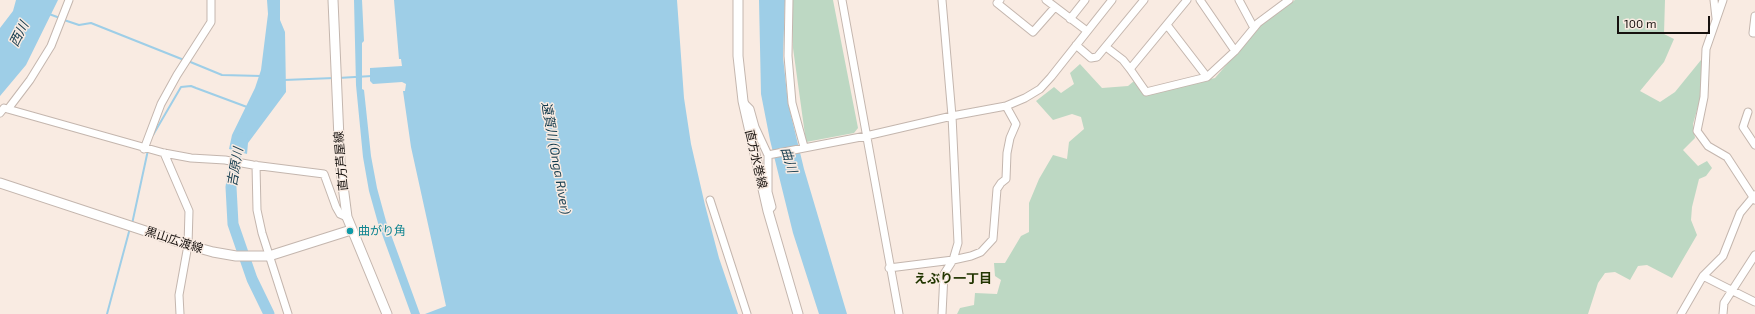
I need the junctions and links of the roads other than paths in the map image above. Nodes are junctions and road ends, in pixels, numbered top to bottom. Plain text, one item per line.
1 (69, 0) edge
2 (211, 0) edge
3 (333, 0) edge
4 (738, 0) edge
5 (789, 0) edge
6 (842, 0) edge
7 (942, 0) edge
8 (1000, 0) edge
9 (1046, 0) edge
10 (1085, 0) edge
11 (1112, 0) edge
12 (1144, 0) edge
13 (1187, 0) edge
14 (1200, 0) edge
15 (1239, 0) edge
16 (1714, 0) edge
17 (1723, 0) edge
18 (1286, 1) edge
19 (1055, 7) junction
20 (1755, 16) edge
21 (1070, 19) junction
22 (1716, 20) junction
23 (1167, 25) junction
24 (1254, 28) junction
25 (1087, 31) junction
26 (1755, 33) edge
27 (1076, 45) junction
28 (1106, 47) junction
29 (1234, 51) junction
30 (1130, 69) junction
31 (1207, 77) junction
32 (743, 101) junction
33 (1006, 106) junction
34 (8, 109) junction
35 (1748, 112) dead end
36 (0, 113) edge
37 (952, 116) junction
38 (866, 136) junction
39 (1755, 145) edge
40 (803, 147) junction
41 (144, 149) junction
42 (164, 154) junction
43 (768, 155) junction
44 (254, 165) junction
45 (0, 182) edge
46 (1754, 198) edge
47 (710, 200) dead end
48 (768, 211) junction
49 (347, 217) junction
50 (351, 230) junction
51 (188, 245) junction
52 (1755, 255) edge
53 (264, 256) junction
54 (953, 260) junction
55 (889, 268) junction
56 (1702, 276) junction
57 (1733, 289) junction
58 (1755, 302) edge
59 (180, 314) edge
60 (288, 314) edge
61 (387, 314) edge
62 (747, 314) edge
63 (798, 314) edge
64 (899, 314) edge
65 (942, 314) edge
66 (1681, 314) edge
67 (1723, 314) edge

1 - 34 street
2 - 41 street
3 - 49 main road, 直方芦屋線
4 - 32 main road, 直方水巻線
5 - 40 street
6 - 38 street
7 - 37 street
8 - 19 street
9 - 19 street
10 - 21 street
11 - 25 street
12 - 28 street
13 - 23 street
14 - 29 street
15 - 24 street
16 - 22 street
17 - 22 street
18 - 24 street
19 - 21 street
20 - 26 street
21 - 25 street
22 - 46 street
23 - 30 street
23 - 31 street
24 - 29 street
25 - 27 street
27 - 28 street
27 - 33 street
28 - 30 street
29 - 31 street
30 - 31 street
32 - 43 street
32 - 48 main road, 直方水巻線
33 - 37 street
33 - 54 street
34 - 36 street
34 - 41 street
35 - 39 street
37 - 38 street
37 - 54 street
38 - 40 street
38 - 55 street
40 - 43 street
41 - 42 street
42 - 44 street
42 - 51 street
43 - 48 street
44 - 49 street
44 - 53 street
45 - 51 main road, 黒山広渡線
46 - 56 street
47 - 62 street
48 - 63 main road, 直方水巻線
49 - 50 main road, 直方芦屋線
50 - 53 main road, 黒山広渡線
50 - 61 main road, 直方芦屋線
51 - 53 main road, 黒山広渡線
51 - 59 street
52 - 57 street
53 - 60 street
54 - 55 street
54 - 65 street
55 - 64 street
56 - 57 street
56 - 66 street
57 - 58 street
57 - 67 street

